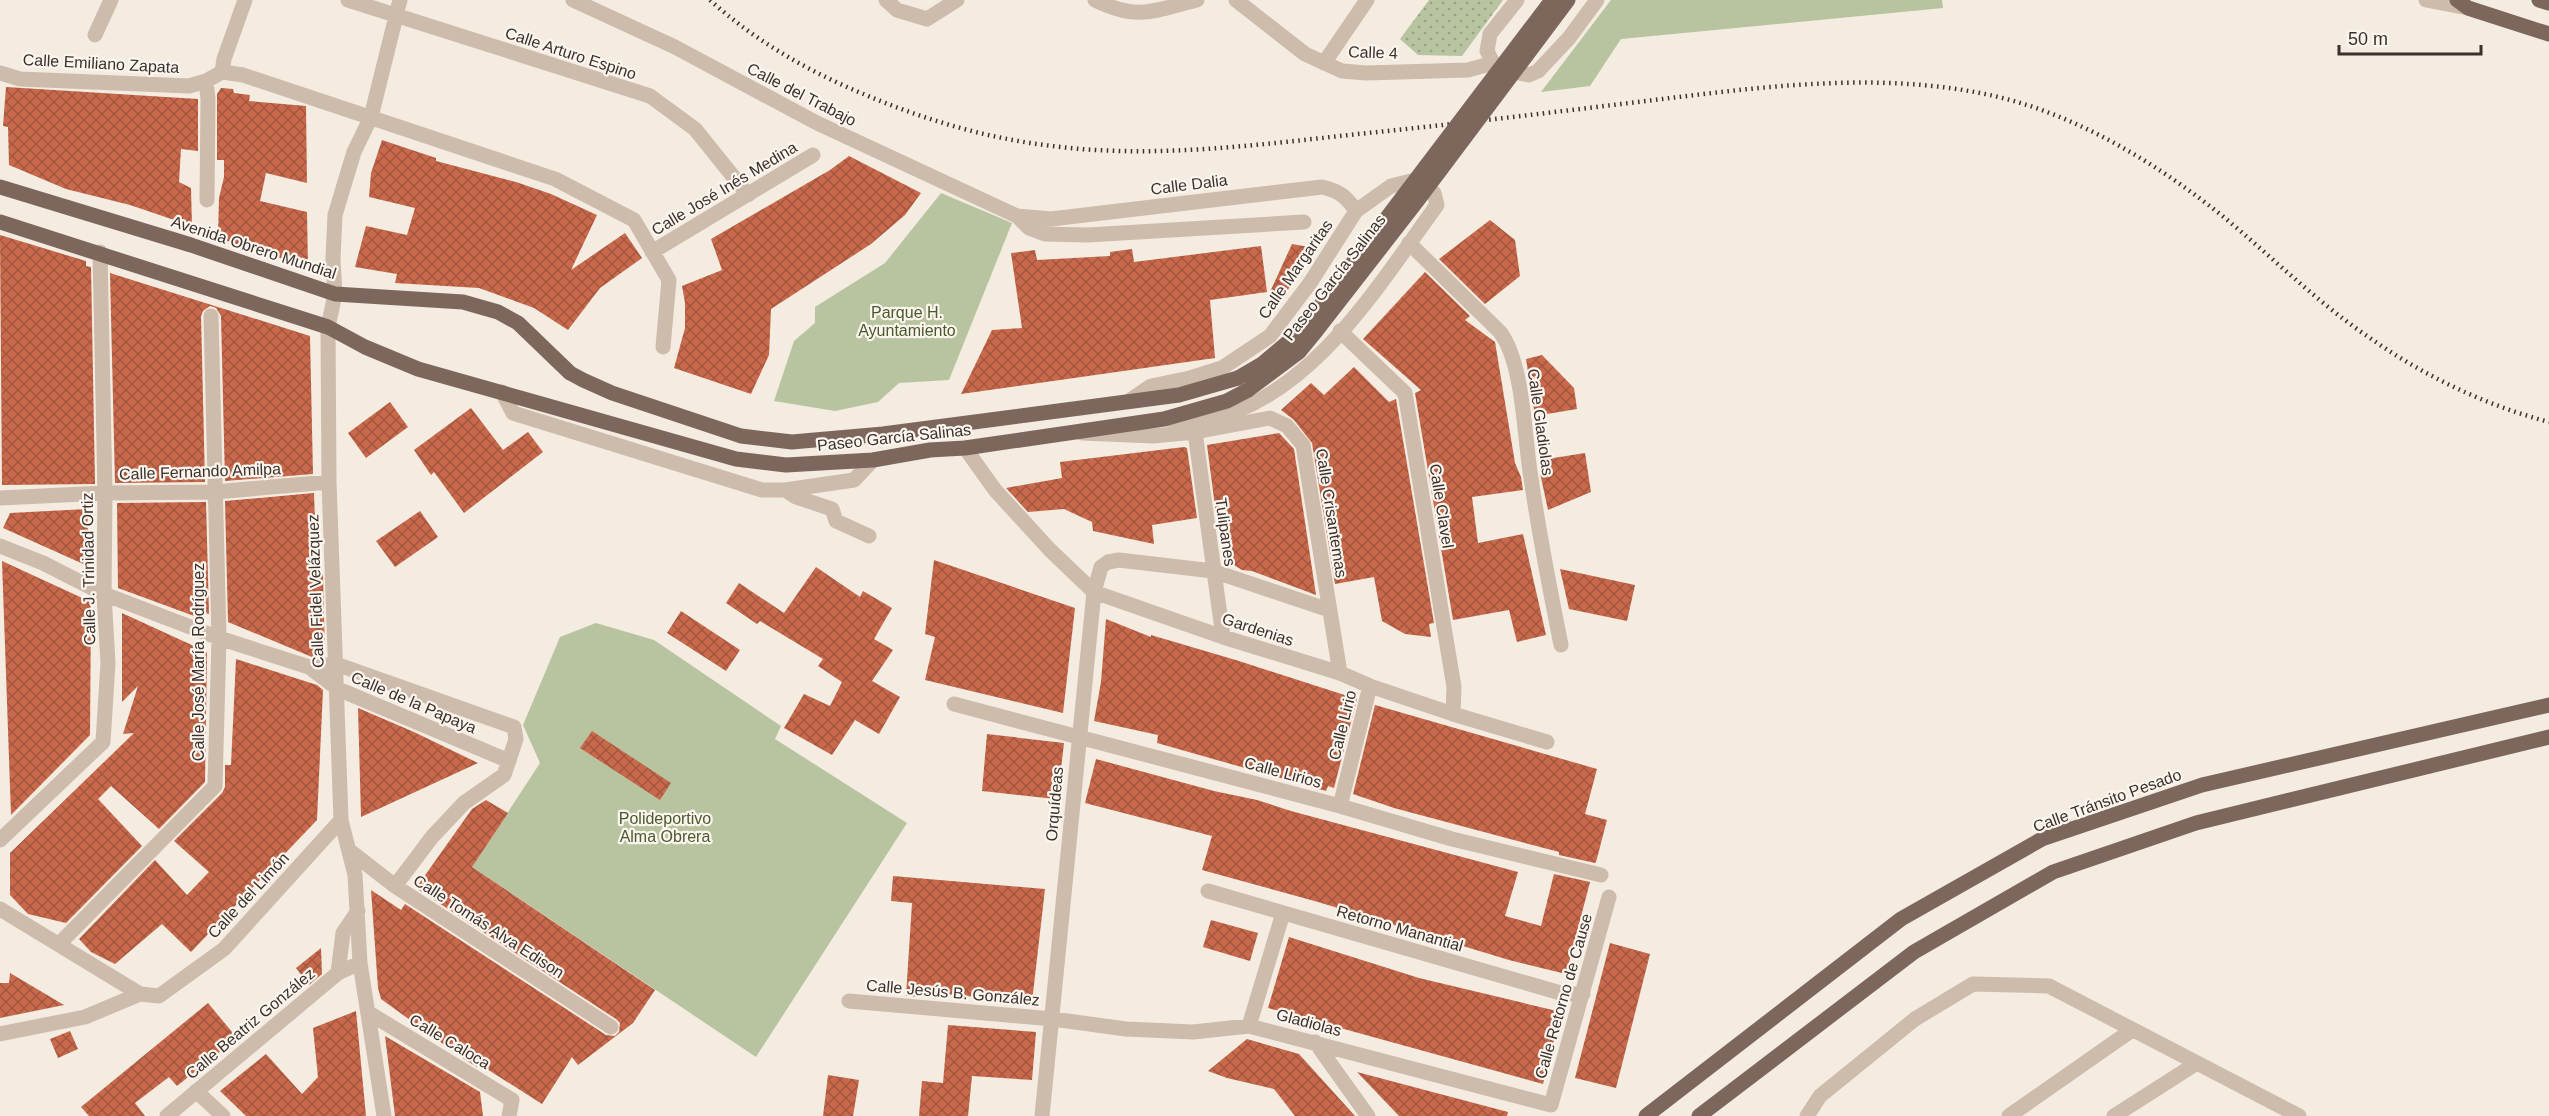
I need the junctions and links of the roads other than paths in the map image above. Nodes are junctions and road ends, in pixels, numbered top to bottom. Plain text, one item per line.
1 (111, 0) edge
2 (245, 0) edge
3 (348, 0) edge
4 (400, 0) edge
5 (573, 0) edge
6 (886, 0) edge
7 (957, 0) edge
8 (1095, 0) edge
9 (1197, 0) edge
10 (1236, 0) edge
11 (1367, 0) edge
12 (1517, 0) edge
13 (1552, 0) edge
14 (1568, 0) edge
15 (1597, 0) edge
16 (2426, 0) edge
17 (2539, 0) edge
18 (2549, 3) edge
19 (2463, 4) edge
20 (1160, 5) edge
21 (398, 17) junction
22 (2549, 34) edge
23 (95, 35) dead end
24 (1324, 63) junction
25 (1493, 63) junction
26 (222, 72) junction
27 (0, 73) edge
28 (206, 81) junction
29 (371, 117) junction
30 (813, 155) dead end
31 (0, 187) edge
32 (748, 195) junction
33 (207, 200) dead end
34 (1356, 211) junction
35 (1017, 216) junction
36 (0, 222) edge
37 (1304, 222) dead end
38 (1409, 243) junction
39 (99, 252) junction
40 (652, 252) junction
41 (335, 294) junction
42 (211, 316) dead end
43 (328, 327) junction
44 (1340, 331) junction
45 (663, 347) dead end
46 (502, 392) junction
47 (1129, 401) junction
48 (1164, 419) junction
49 (1075, 432) junction
50 (1195, 432) junction
51 (792, 442) joint
52 (965, 448) junction
53 (873, 460) junction
54 (329, 482) junction
55 (784, 490) junction
56 (215, 492) junction
57 (105, 493) junction
58 (0, 498) edge
59 (869, 536) dead end
60 (0, 546) edge
61 (1214, 571) junction
62 (1094, 592) junction
63 (104, 594) junction
64 (1329, 610) junction
65 (1223, 637) junction
66 (219, 638) junction
67 (1561, 645) dead end
68 (336, 664) junction
69 (309, 667) junction
70 (1340, 673) junction
71 (1370, 686) junction
72 (338, 689) junction
73 (954, 704) dead end
74 (2549, 705) edge
75 (1453, 714) junction
76 (1078, 735) junction
77 (2549, 737) edge
78 (1547, 742) dead end
79 (509, 761) junction
80 (1340, 806) junction
81 (341, 820) junction
82 (0, 840) edge
83 (350, 851) junction
84 (1602, 875) dead end
85 (394, 886) junction
86 (1208, 891) dead end
87 (1609, 897) dead end
88 (0, 909) edge
89 (358, 911) junction
90 (1282, 913) junction
91 (59, 944) junction
92 (360, 963) junction
93 (338, 973) junction
94 (140, 994) junction
95 (1583, 994) junction
96 (849, 1001) dead end
97 (369, 1013) junction
98 (1053, 1019) junction
99 (1249, 1026) junction
100 (611, 1027) dead end
101 (2132, 1030) junction
102 (0, 1034) edge
103 (1315, 1042) junction
104 (2197, 1063) junction
105 (196, 1091) junction
106 (1551, 1105) joint
107 (167, 1116) edge
108 (223, 1116) edge
109 (384, 1116) edge
110 (509, 1116) edge
111 (1042, 1116) edge
112 (1368, 1116) edge
113 (1646, 1116) edge
114 (1699, 1116) edge
115 (1807, 1116) edge
116 (2009, 1116) edge
117 (2114, 1116) edge
118 (2299, 1116) edge

1 - 23 street
2 - 26 street
3 - 21 street, Calle Arturo Espino
4 - 21 street, Calle Fidel Velázquez
5 - 35 street, Calle del Trabajo
6 - 7 street
8 - 20 street
9 - 20 street
10 - 24 street, Calle 4
11 - 24 street
12 - 25 street
13 - 47 main road, Paseo García Salinas, bridge
14 - 48 main road, Paseo García Salinas, bridge
15 - 25 street
16 - 19 street
17 - 18 main road
19 - 22 main road
21 - 29 street, Calle Fidel Velázquez
21 - 32 street, Calle Arturo Espino
24 - 25 street, Calle 4
26 - 28 street, Calle Emiliano Zapata
26 - 29 street
27 - 28 street, Calle Emiliano Zapata
28 - 33 street
29 - 40 street
29 - 41 street, Calle Fidel Velázquez
30 - 32 street, Calle José Inés Medina
31 - 41 main road, Avenida Obrero Mundial
32 - 40 street, Calle José Inés Medina
34 - 35 street, Calle Dalia
34 - 38 street
34 - 47 street, Calle Margaritas
35 - 37 street
36 - 39 main road
38 - 44 street
38 - 67 street, Calle Gladiolas
39 - 43 main road
39 - 57 street, Calle J. Trinidad Ortiz
40 - 45 street
41 - 43 street, Calle Fidel Velázquez
41 - 51 main road, Avenida Obrero Mundial
42 - 56 street, Calle José María Rodríguez
43 - 46 main road
43 - 54 street, Calle Fidel Velázquez
44 - 48 street
44 - 75 street, Calle Clavel
46 - 53 main road, Paseo García Salinas
46 - 55 street
47 - 51 main road, Paseo García Salinas
48 - 49 main road, Paseo García Salinas
49 - 50 street, Calle Crisantemas
49 - 52 main road, Paseo García Salinas
50 - 61 street, Tulipanes
50 - 64 street, Calle Crisantemas
52 - 53 main road, Paseo García Salinas
52 - 62 street, Gardenias
53 - 55 street
54 - 56 street, Calle Fernando Amilpa
54 - 68 street, Calle Fidel Velázquez
55 - 59 street
56 - 57 street, Calle Fernando Amilpa
56 - 66 street, Calle José María Rodríguez
57 - 58 street, Calle Fernando Amilpa
57 - 63 street, Calle J. Trinidad Ortiz
60 - 63 street, Calle de la Papaya
61 - 62 street, Orquídeas
61 - 64 street
61 - 65 street, Tulipanes
62 - 65 street, Gardenias
62 - 76 street, Orquídeas
63 - 66 street, Calle de la Papaya
63 - 82 street, Calle J. Trinidad Ortiz
64 - 70 street, Calle Crisantemas
65 - 70 street, Gardenias
66 - 69 street, Calle de la Papaya
66 - 91 street, Calle José María Rodríguez
68 - 69 street, Calle de la Papaya
68 - 72 street, Calle Fidel Velázquez
68 - 79 street, Calle de la Papaya
69 - 72 street, Calle de la Papaya
70 - 71 street, Gardenias
71 - 75 street, Gardenias
71 - 80 street, Calle Lirio
72 - 79 street, Calle de la Papaya
72 - 81 street, Calle Fidel Velázquez
73 - 76 street, Calle Lirios
74 - 113 main road, Calle Tránsito Pesado
75 - 78 street, Gardenias
76 - 80 street, Calle Lirios
76 - 98 street, Orquídeas
77 - 114 main road
79 - 85 street
80 - 84 street, Calle Lirios
81 - 83 street, Calle Fidel Velázquez
81 - 94 street, Calle del Limón
83 - 85 street, Calle Tomás Alva Edison
83 - 89 street, Calle Fidel Velázquez
85 - 100 street, Calle Tomás Alva Edison
86 - 90 street, Retorno Manantial
87 - 95 street, Calle Retorno de Cause
88 - 91 street
89 - 92 street, Calle Fidel Velázquez
89 - 93 street
90 - 95 street, Retorno Manantial
90 - 99 street
91 - 94 street
92 - 93 street, Calle Beatriz González
92 - 97 street, Calle Fidel Velázquez
93 - 105 street, Calle Beatriz González
94 - 102 street, Calle del Limón
95 - 106 street, Calle Retorno de Cause
96 - 98 street, Calle Jesús B. González
97 - 109 street, Calle Fidel Velázquez
97 - 110 street, Calle Caloca
98 - 99 street, Gladiolas
98 - 111 street, Orquídeas
99 - 103 street, Gladiolas
101 - 104 street
101 - 115 street
101 - 116 street
103 - 106 street, Gladiolas
103 - 112 street
104 - 117 street
104 - 118 street
105 - 107 street, Calle Beatriz González
105 - 108 street

